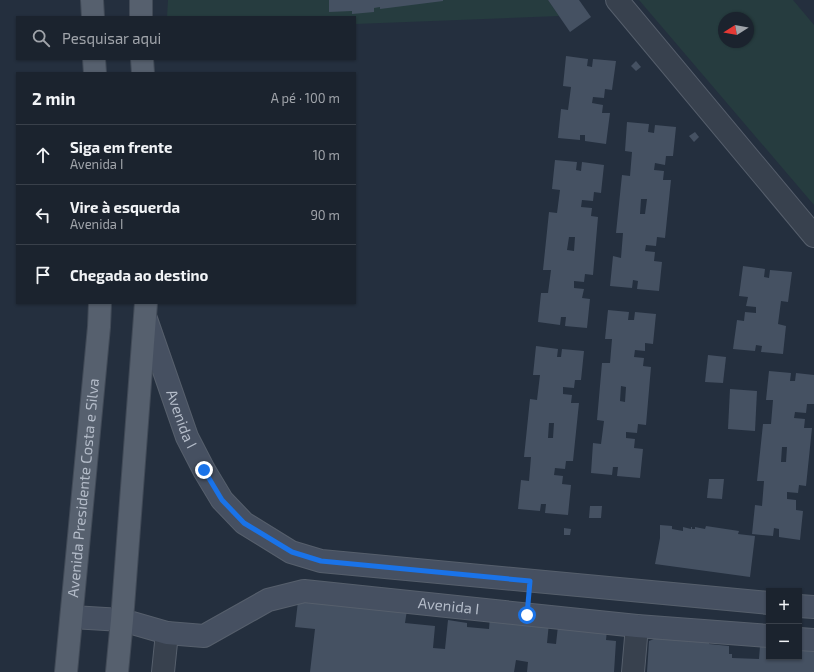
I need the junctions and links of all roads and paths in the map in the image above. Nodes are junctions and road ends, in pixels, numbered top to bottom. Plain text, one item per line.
1 (92, 0) edge
2 (141, 0) edge
3 (617, 0) edge
4 (93, 16) edge
5 (141, 16) edge
6 (94, 60) edge
7 (142, 60) edge
8 (95, 72) edge
9 (143, 72) edge
10 (814, 236) edge
11 (100, 304) edge
12 (146, 311) edge
13 (530, 581) junction
14 (766, 603) edge
15 (802, 606) edge
16 (814, 607) edge
17 (527, 615) junction
18 (72, 617) junction
19 (122, 620) junction
20 (637, 626) junction
21 (167, 633) junction
22 (766, 636) edge
23 (802, 639) edge
24 (814, 640) edge
25 (66, 672) edge
26 (117, 672) edge
27 (163, 672) edge
28 (633, 672) edge

1 - 4 main road
2 - 5 main road
3 - 10 street
6 - 8 main road
7 - 9 main road
11 - 18 main road, Avenida Presidente Costa e Silva
12 - 13 street, Avenida I
12 - 19 main road
13 - 14 street, Avenida I
13 - 17 street
15 - 16 street
17 - 20 street, Avenida I
17 - 21 street, Avenida I
18 - 19 street, Avenida I
18 - 25 main road, Avenida Presidente Costa e Silva
19 - 21 street, Avenida I
19 - 26 main road
20 - 22 street, Avenida I
20 - 28 street
21 - 27 street
23 - 24 street

